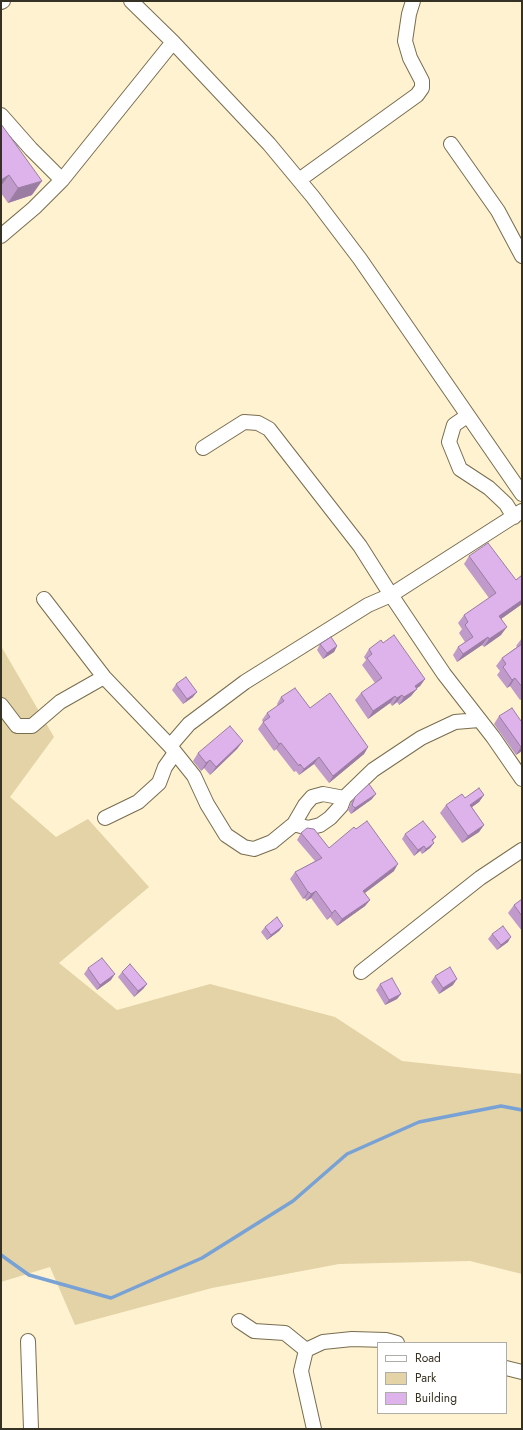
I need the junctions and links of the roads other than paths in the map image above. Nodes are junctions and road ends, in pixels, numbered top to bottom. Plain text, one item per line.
1 (413, 1) edge
2 (138, 4) edge
3 (173, 42) junction
4 (1, 115) edge
5 (451, 144) dead end
6 (62, 180) junction
7 (299, 180) junction
8 (1, 236) edge
9 (522, 256) edge
10 (467, 416) junction
11 (203, 448) dead end
12 (522, 494) edge
13 (518, 514) edge
14 (391, 594) junction
15 (44, 599) dead end
16 (104, 677) junction
17 (1, 705) edge
18 (469, 706) junction
19 (479, 720) junction
20 (455, 722) junction
21 (172, 750) junction
22 (522, 779) edge
23 (344, 798) junction
24 (105, 818) dead end
25 (294, 824) junction
26 (522, 850) edge
27 (361, 972) dead end
28 (239, 1321) dead end
29 (28, 1341) dead end
30 (393, 1342) edge
31 (306, 1350) junction
32 (507, 1368) edge
33 (522, 1372) edge
34 (31, 1429) edge
35 (314, 1429) edge

1 - 7 street
2 - 3 street
3 - 6 street
3 - 7 street
4 - 6 street
5 - 9 street
6 - 8 street
7 - 10 street
10 - 12 street
10 - 13 street
11 - 14 street
13 - 14 street
14 - 18 street
14 - 21 street
15 - 16 street
16 - 17 street
16 - 21 street
18 - 19 street
18 - 20 street
19 - 20 street
19 - 22 street
20 - 23 street
21 - 24 street
21 - 25 street
23 - 25 street
23 - 25 street
26 - 27 street
28 - 31 street
29 - 34 street
30 - 31 street
31 - 35 street
32 - 33 street

